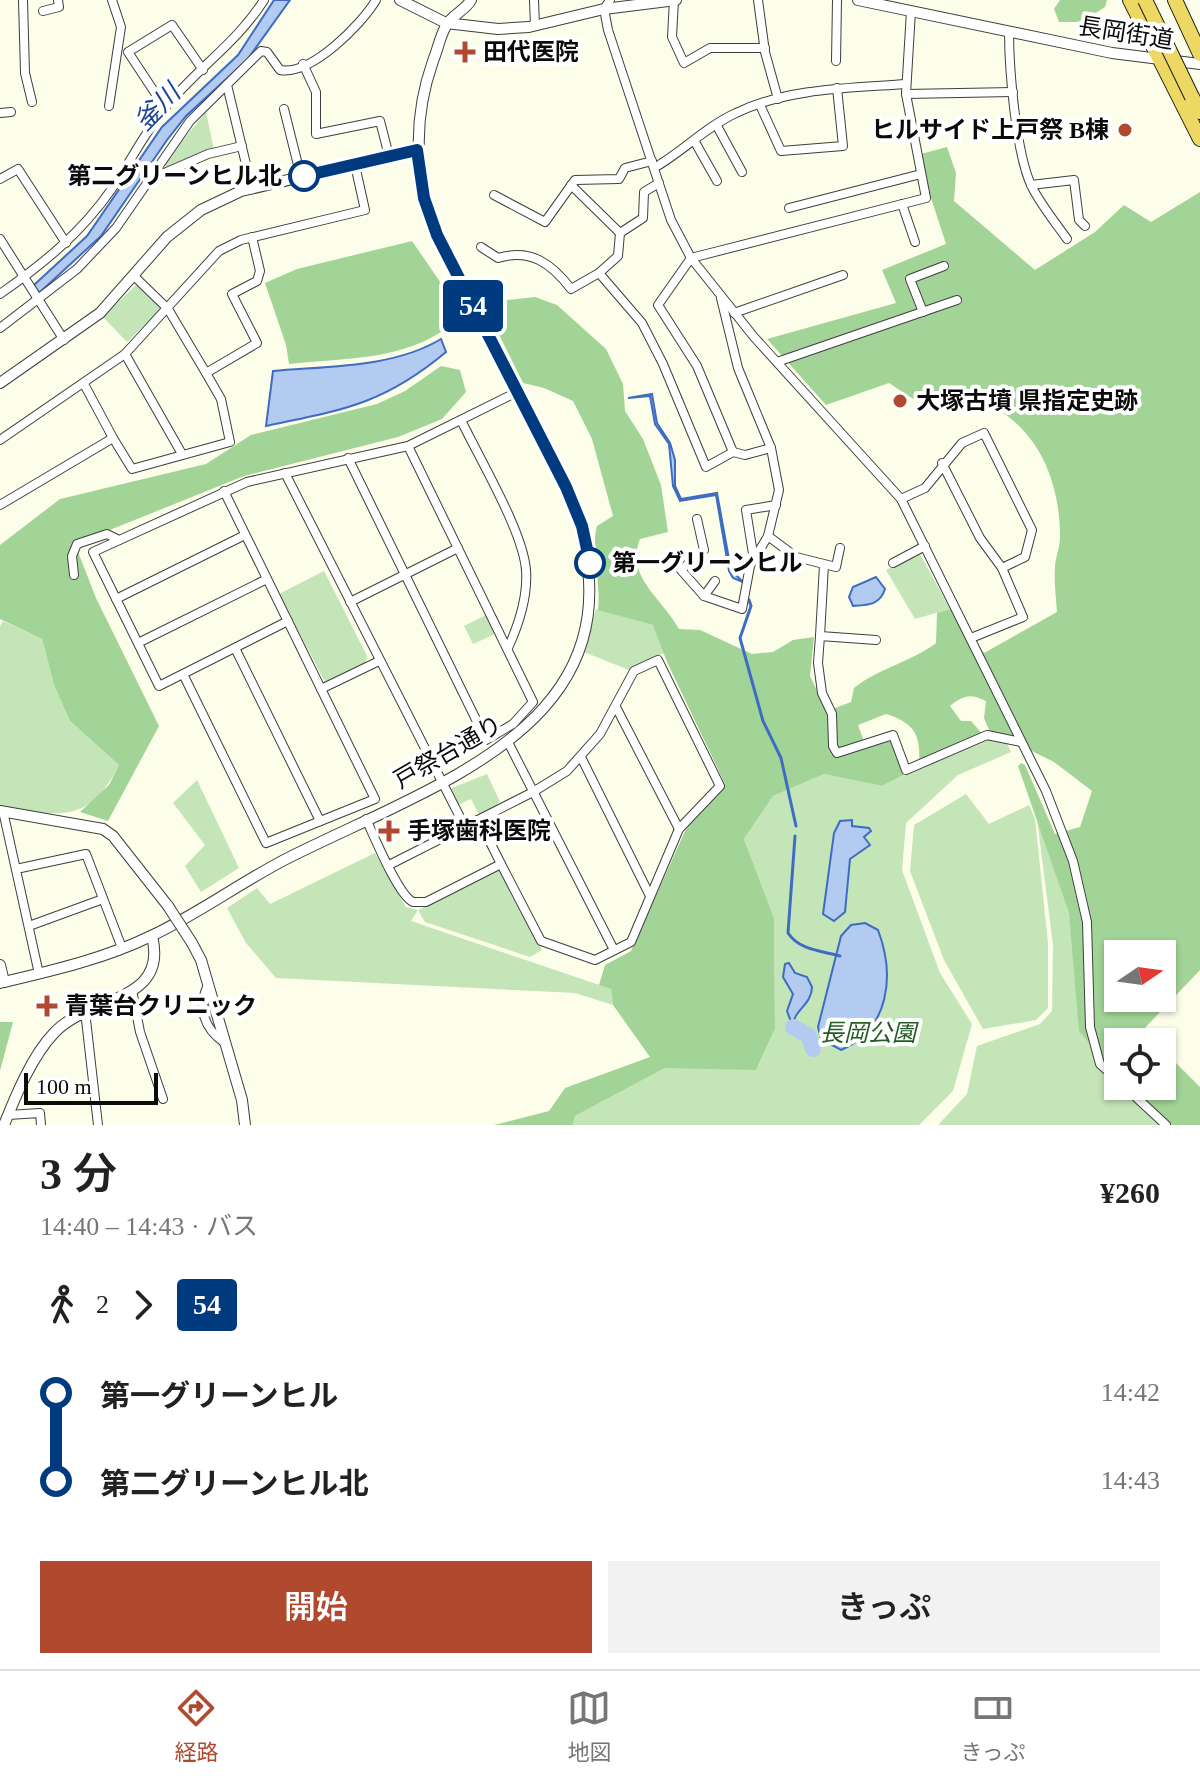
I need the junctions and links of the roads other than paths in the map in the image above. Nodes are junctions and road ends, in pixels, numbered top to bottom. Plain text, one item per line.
1 (23, 0) edge
2 (58, 0) edge
3 (112, 0) edge
4 (264, 0) edge
5 (376, 0) edge
6 (400, 0) edge
7 (471, 0) edge
8 (534, 0) edge
9 (675, 0) edge
10 (758, 0) edge
11 (837, 0) edge
12 (858, 0) edge
13 (1130, 0) edge
14 (1145, 0) edge
15 (1155, 0) edge
16 (1175, 0) edge
17 (607, 5) edge
18 (43, 11) dead end
19 (911, 11) junction
20 (446, 23) junction
21 (535, 26) junction
22 (1009, 31) junction
23 (765, 48) junction
24 (1200, 54) edge
25 (1160, 60) junction
26 (836, 61) dead end
27 (303, 64) junction
28 (1200, 64) edge
29 (203, 70) junction
30 (227, 85) junction
31 (837, 88) junction
32 (906, 89) junction
33 (1013, 92) junction
34 (1197, 94) edge
35 (778, 99) junction
36 (32, 102) dead end
37 (760, 105) junction
38 (109, 106) dead end
39 (165, 108) junction
40 (284, 109) dead end
41 (11, 112) dead end
42 (1200, 112) edge
43 (0, 113) edge
44 (717, 126) junction
45 (1200, 139) edge
46 (695, 142) junction
47 (242, 146) junction
48 (417, 150) junction
49 (389, 156) junction
50 (653, 164) junction
51 (355, 165) junction
52 (742, 172) dead end
53 (921, 174) junction
54 (301, 177) junction
55 (0, 179) edge
56 (151, 179) junction
57 (717, 181) dead end
58 (659, 183) junction
59 (571, 185) junction
60 (1031, 185) junction
61 (252, 189) junction
62 (494, 195) dead end
63 (902, 204) junction
64 (789, 208) dead end
65 (1085, 226) dead end
66 (620, 233) junction
67 (252, 237) junction
68 (0, 239) edge
69 (1067, 239) dead end
70 (915, 242) dead end
71 (66, 243) junction
72 (481, 247) dead end
73 (691, 258) junction
74 (944, 266) dead end
75 (599, 273) junction
76 (843, 275) dead end
77 (135, 277) junction
78 (25, 278) junction
79 (0, 294) edge
80 (721, 298) junction
81 (39, 299) junction
82 (957, 300) dead end
83 (168, 309) junction
84 (923, 312) junction
85 (734, 313) junction
86 (0, 328) edge
87 (64, 340) junction
88 (125, 354) junction
89 (777, 362) junction
90 (206, 373) junction
91 (0, 383) edge
92 (84, 384) junction
93 (517, 392) junction
94 (461, 420) junction
95 (113, 438) junction
96 (0, 440) edge
97 (408, 446) junction
98 (771, 448) junction
99 (733, 452) junction
100 (182, 454) junction
101 (348, 458) junction
102 (942, 463) junction
103 (285, 473) junction
104 (224, 491) junction
105 (901, 499) junction
106 (0, 505) edge
107 (776, 505) junction
108 (697, 519) dead end
109 (245, 535) junction
110 (768, 536) junction
111 (119, 540) junction
112 (925, 546) junction
113 (458, 548) junction
114 (840, 548) dead end
115 (754, 560) junction
116 (893, 563) dead end
117 (824, 565) junction
118 (1002, 568) junction
119 (405, 574) junction
120 (74, 575) dead end
121 (267, 579) junction
122 (715, 581) dead end
123 (704, 596) junction
124 (116, 599) junction
125 (350, 602) junction
126 (288, 621) junction
127 (820, 636) junction
128 (971, 638) junction
129 (876, 640) dead end
130 (138, 643) junction
131 (235, 648) junction
132 (508, 648) junction
133 (379, 661) junction
134 (183, 674) junction
135 (321, 689) junction
136 (616, 707) junction
137 (1021, 742) junction
138 (509, 744) junction
139 (581, 757) junction
140 (441, 782) junction
141 (533, 792) junction
142 (2, 811) edge
143 (366, 819) junction
144 (479, 820) junction
145 (320, 821) junction
146 (465, 827) junction
147 (679, 829) junction
148 (501, 864) junction
149 (389, 865) junction
150 (16, 869) junction
151 (650, 896) junction
152 (103, 899) junction
153 (29, 926) junction
154 (152, 936) junction
155 (122, 948) junction
156 (614, 950) junction
157 (0, 965) edge
158 (39, 974) junction
159 (2, 983) edge
160 (132, 990) junction
161 (85, 1011) junction
162 (1104, 1068) edge
163 (163, 1099) dead end
164 (1139, 1100) edge
165 (6, 1120) edge
166 (41, 1125) edge
167 (98, 1125) edge
168 (245, 1125) edge
169 (1166, 1125) edge

1 - 36 street
2 - 18 street
3 - 38 street
4 - 29 street
5 - 27 street
6 - 20 street
7 - 20 street
8 - 21 street
9 - 17 street
9 - 23 street
10 - 23 street
11 - 26 street
12 - 19 street, 長岡街道
13 - 25 highway
14 - 34 highway, bridge
15 - 34 highway
16 - 24 highway
17 - 21 street
17 - 50 street
19 - 22 street, 長岡街道
19 - 32 street
20 - 21 street
20 - 48 street, 戸祭台通り
22 - 25 street, 長岡街道
22 - 33 street
23 - 35 street
25 - 28 street, 長岡街道
25 - 45 highway
27 - 30 street
27 - 49 street
29 - 39 street
29 - 39 street
30 - 47 street
30 - 56 street
31 - 32 street
31 - 35 street
31 - 37 street
32 - 33 street
32 - 53 street
33 - 60 street
34 - 42 highway
35 - 37 street
37 - 44 street
39 - 71 street
40 - 54 street
41 - 43 street
44 - 46 street
44 - 52 street
46 - 50 street
46 - 57 street
47 - 56 street
47 - 61 street
48 - 49 street
48 - 93 street, 戸祭台通り
49 - 51 street
50 - 58 street
50 - 59 street
51 - 54 street
51 - 67 street
53 - 63 street
53 - 64 street
54 - 61 street
55 - 71 street
56 - 81 street
58 - 66 street
58 - 73 street
59 - 62 street
59 - 66 street
60 - 65 street
60 - 69 street
61 - 77 street
63 - 70 street
63 - 73 street
66 - 75 street
67 - 83 street
67 - 90 street
68 - 78 street
71 - 78 street
72 - 75 street
73 - 80 street
73 - 99 street
74 - 84 street
75 - 99 street
76 - 85 street
77 - 83 street
77 - 87 street
78 - 79 street
78 - 81 street
80 - 85 street
80 - 98 street
81 - 86 street
81 - 87 street
82 - 84 street
83 - 88 street
83 - 90 street
84 - 89 street
85 - 89 street
87 - 91 street
88 - 92 street
88 - 100 street
89 - 105 street
90 - 100 street
92 - 95 street
92 - 96 street
93 - 94 street
93 - 138 street, 戸祭台通り
94 - 97 street
94 - 132 street
95 - 100 street
95 - 106 street
97 - 101 street
97 - 113 street
98 - 99 street
98 - 107 street
101 - 103 street
101 - 119 street
102 - 105 street
102 - 118 street
102 - 118 street
103 - 104 street
103 - 125 street
104 - 109 street
104 - 111 street
105 - 112 street
107 - 110 street
107 - 115 street
108 - 123 street
109 - 121 street
109 - 124 street
110 - 115 street
110 - 117 street
111 - 120 street
111 - 124 street
112 - 116 street
112 - 128 street
113 - 119 street
113 - 132 street
114 - 117 street
115 - 123 street
117 - 127 street
118 - 128 street
119 - 125 street
119 - 132 street
121 - 126 street
121 - 130 street
122 - 123 street
124 - 130 street
125 - 133 street
126 - 131 street
126 - 135 street
127 - 129 street
127 - 137 street
128 - 137 street
130 - 134 street
131 - 134 street
131 - 145 street
133 - 135 street
133 - 140 street
134 - 145 street
135 - 145 street
136 - 139 street
136 - 147 street
136 - 147 street
137 - 162 street
138 - 140 street, 戸祭台通り
138 - 141 street
139 - 141 street
139 - 151 street
140 - 143 street, 戸祭台通り
140 - 146 street
141 - 144 street
141 - 156 street
142 - 150 street
142 - 168 street, bridge
143 - 149 street
143 - 154 street, 戸祭台通り
144 - 146 street
144 - 148 street
146 - 149 street
147 - 151 street
148 - 149 street
148 - 156 street
150 - 152 street
150 - 153 street
151 - 156 street
152 - 153 street
152 - 155 street
153 - 158 street
154 - 155 street, 戸祭台通り
154 - 160 street
155 - 158 street, 戸祭台通り
157 - 159 street
158 - 159 street, 戸祭台通り
160 - 161 street
160 - 163 street
161 - 165 street
161 - 167 street
164 - 169 street
165 - 166 street

